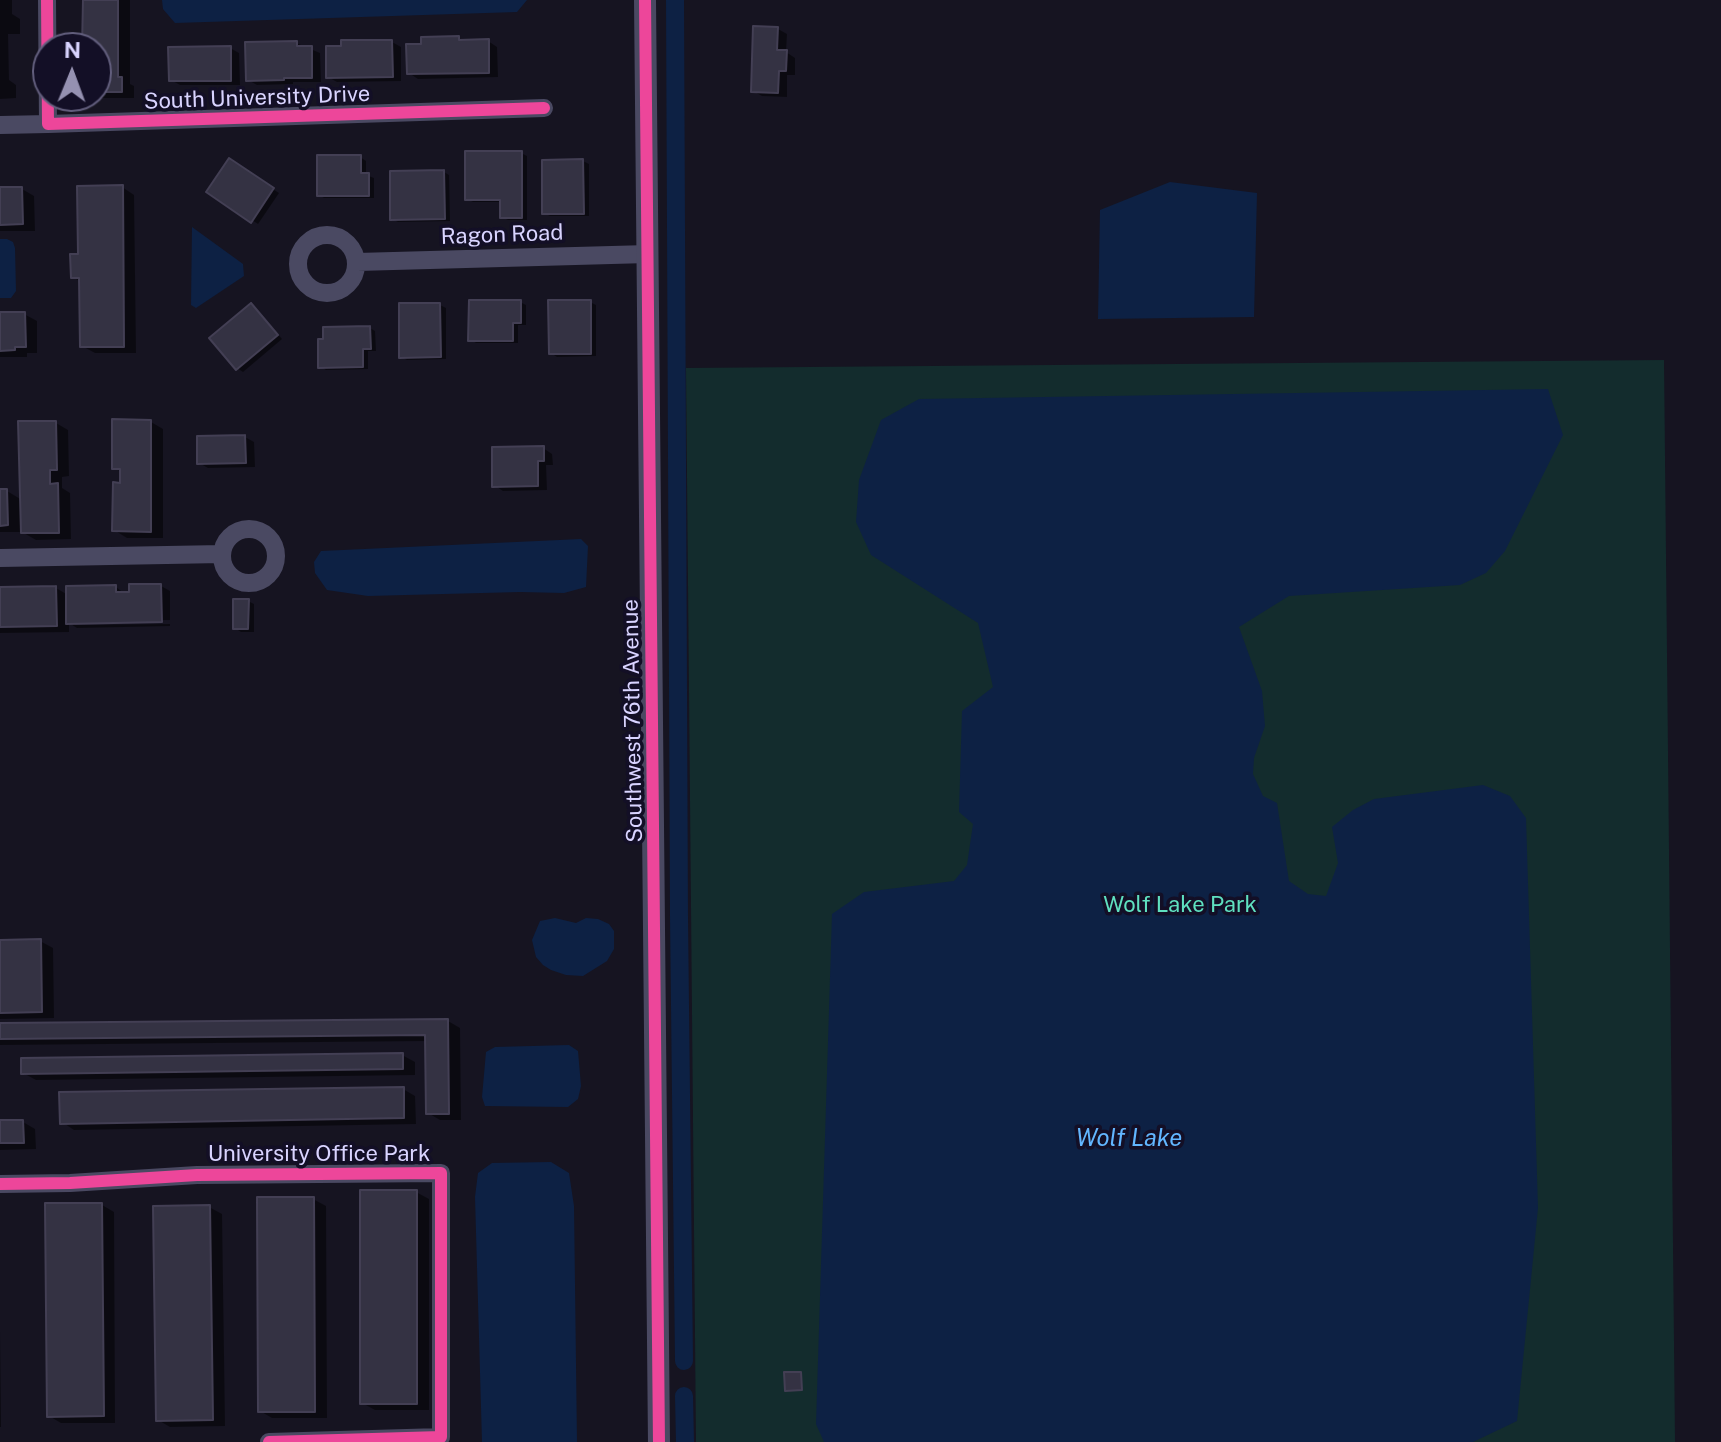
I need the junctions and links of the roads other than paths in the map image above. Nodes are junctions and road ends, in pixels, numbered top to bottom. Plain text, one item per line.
1 (47, 0) edge
2 (645, 0) edge
3 (544, 108) dead end
4 (48, 124) junction
5 (0, 125) edge
6 (648, 254) junction
7 (357, 262) dead end
8 (222, 554) dead end
9 (0, 558) edge
10 (0, 1184) edge
11 (269, 1442) edge
12 (659, 1442) edge

1 - 4 street
2 - 6 street, Southwest 76th Avenue
3 - 4 street, South University Drive
4 - 5 street, South University Drive
6 - 7 street, Ragon Road
6 - 12 street, Southwest 76th Avenue
8 - 9 street
10 - 11 street, University Office Park

